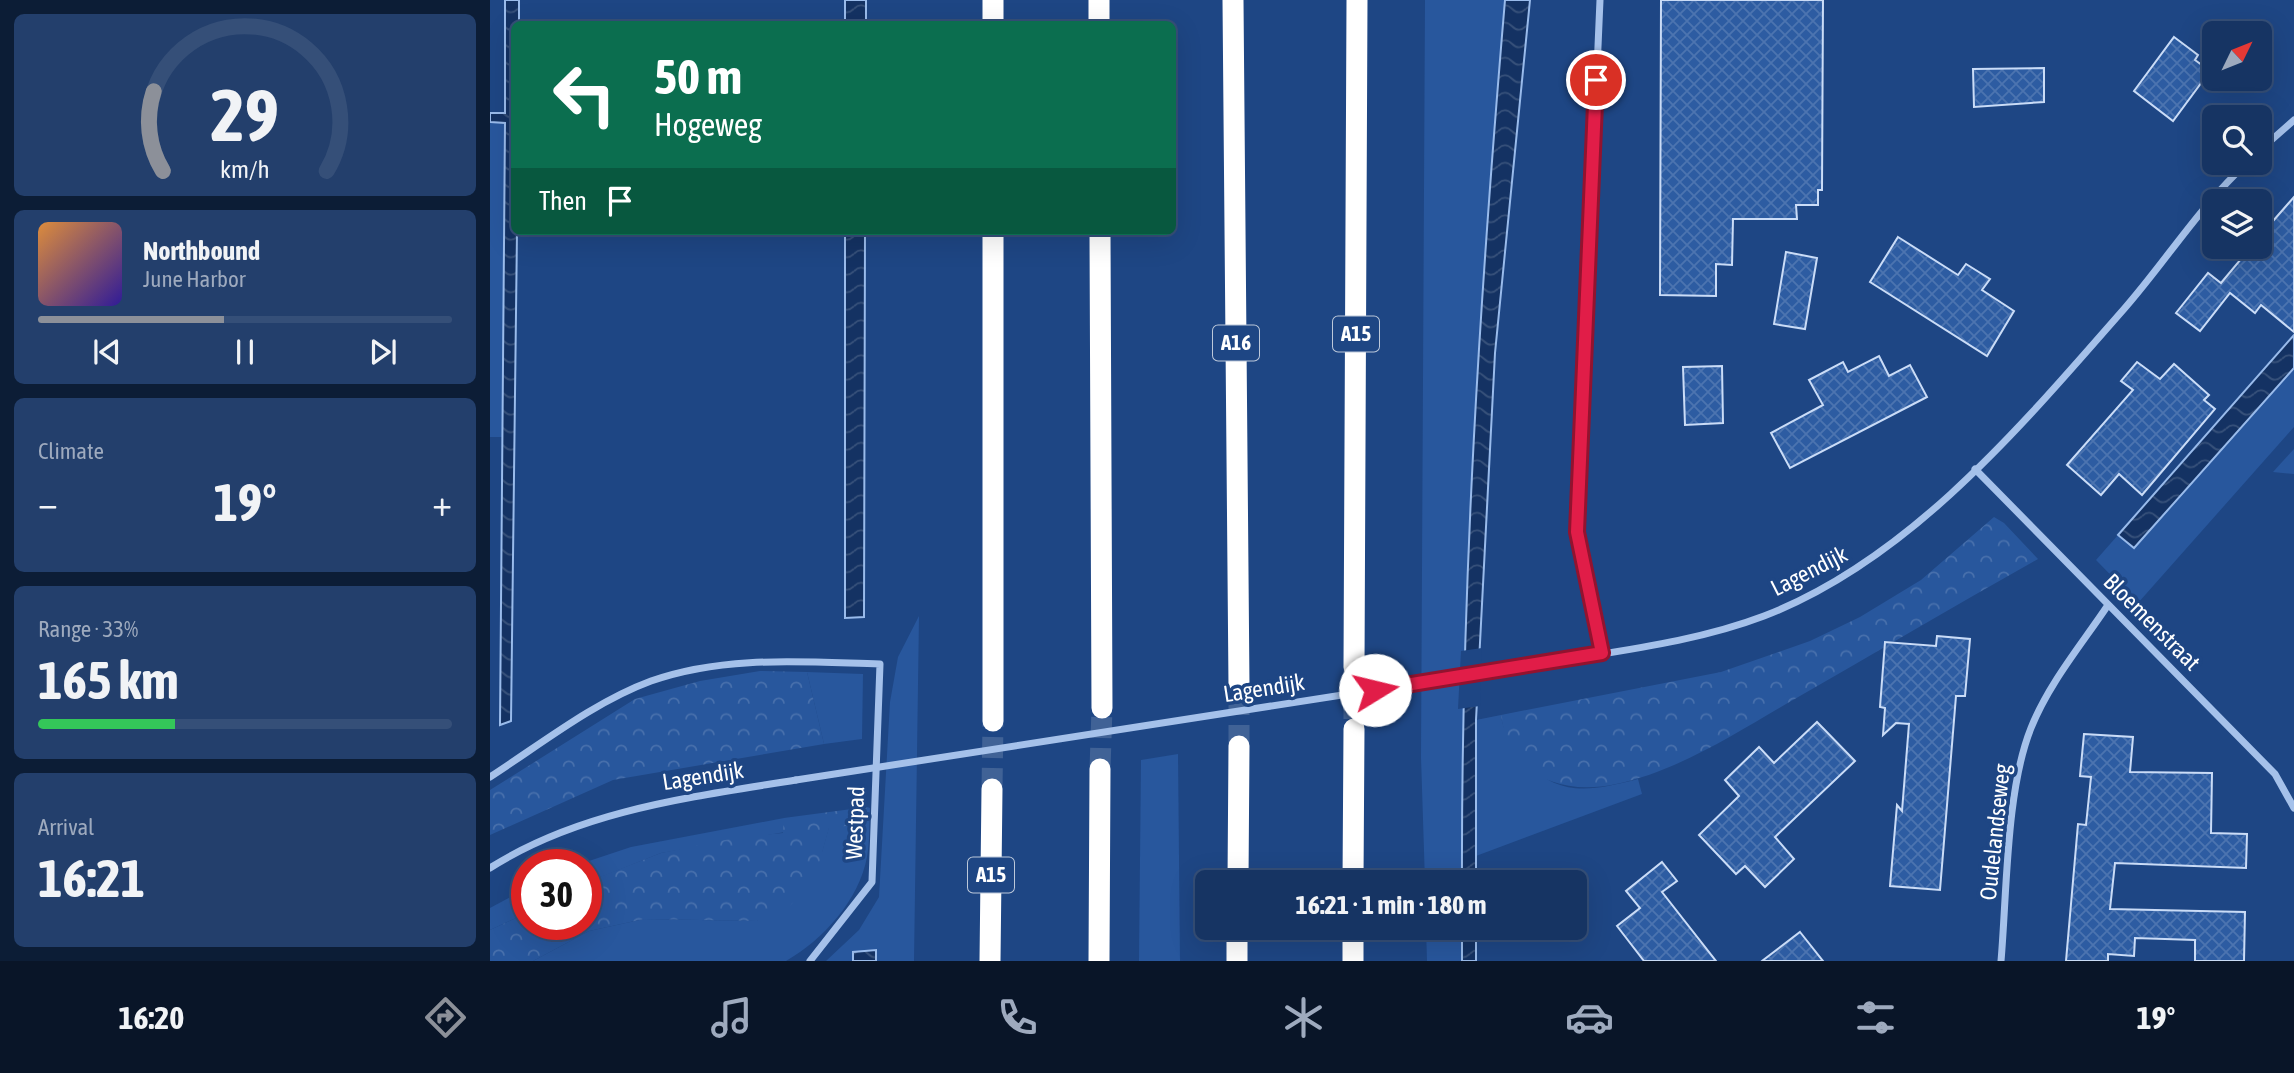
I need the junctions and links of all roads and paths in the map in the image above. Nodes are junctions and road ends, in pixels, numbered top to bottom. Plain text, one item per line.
1 (993, 0) edge
2 (1099, 0) edge
3 (1233, 0) edge
4 (1357, 0) edge
5 (1600, 0) edge
6 (993, 21) edge
7 (1100, 21) edge
8 (2294, 120) edge
9 (2272, 139) edge
10 (2236, 175) edge
11 (993, 235) edge
12 (1100, 235) edge
13 (1975, 469) junction
14 (2108, 605) junction
15 (1602, 653) junction
16 (1354, 667) tunnel mouth
17 (1239, 686) tunnel mouth
18 (1102, 708) tunnel mouth
19 (993, 721) tunnel mouth
20 (1354, 729) tunnel mouth
21 (1239, 746) tunnel mouth
22 (1101, 769) tunnel mouth
23 (490, 777) edge
24 (992, 789) tunnel mouth
25 (2294, 808) edge
26 (490, 868) edge
27 (1238, 870) edge
28 (1353, 870) edge
29 (1237, 940) edge
30 (1353, 940) edge
31 (810, 961) edge
32 (990, 961) edge
33 (1099, 961) edge
34 (1237, 961) edge
35 (1353, 961) edge
36 (2001, 961) edge

1 - 6 highway
2 - 7 highway
3 - 17 highway, A16
4 - 16 highway, A15
5 - 15 street
8 - 9 street
10 - 13 street, Lagendijk
11 - 19 highway
12 - 18 highway
13 - 14 street, Bloemenstraat
13 - 15 street, Lagendijk
14 - 25 street, Bloemenstraat
14 - 36 street, Oudelandseweg
15 - 26 street, Lagendijk, bridge
20 - 28 highway
21 - 27 highway
22 - 33 highway
23 - 31 street, Westpad
24 - 32 highway, A15
29 - 34 highway
30 - 35 highway

